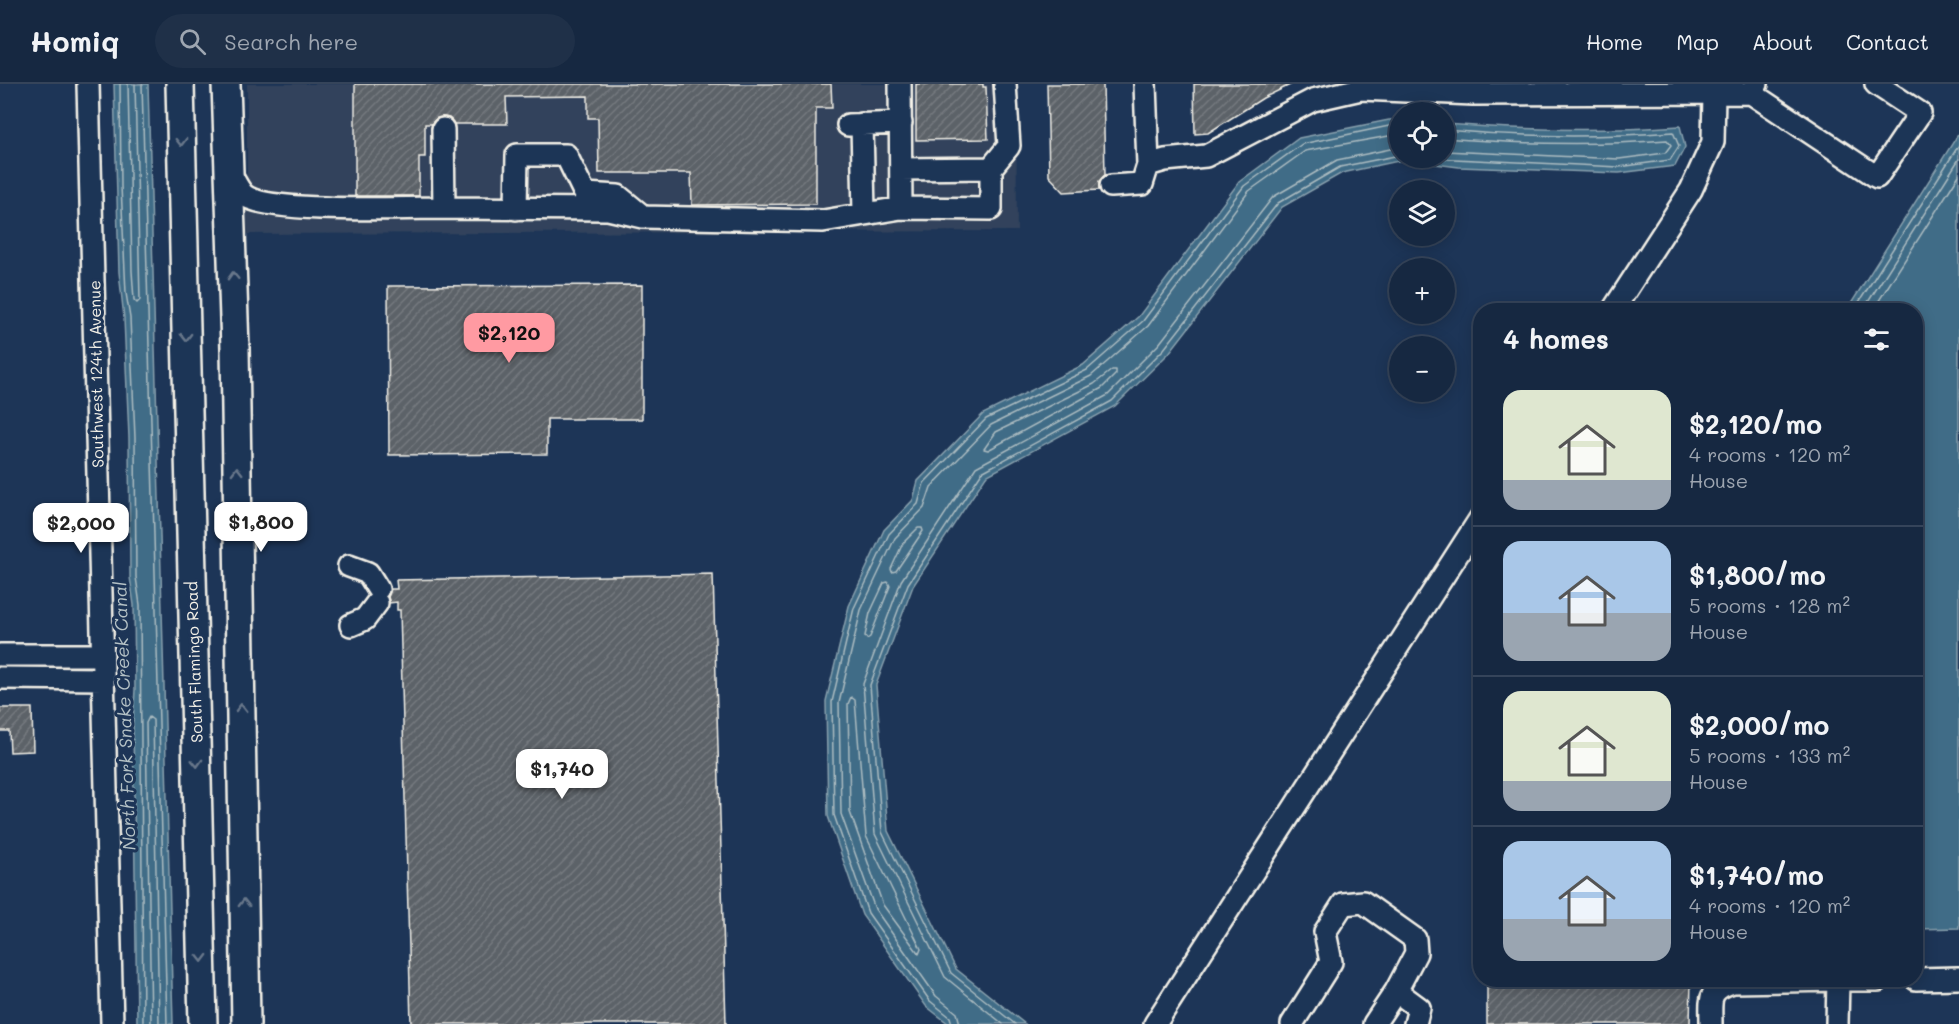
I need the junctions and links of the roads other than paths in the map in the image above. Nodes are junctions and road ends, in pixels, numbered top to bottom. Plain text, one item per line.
1 (88, 84) edge
2 (180, 84) edge
3 (226, 84) edge
4 (900, 84) edge
5 (1005, 84) edge
6 (1145, 84) edge
7 (1876, 84) edge
8 (1361, 87) edge
9 (1520, 88) edge
10 (1473, 89) edge
11 (1627, 89) edge
12 (1754, 89) edge
13 (1714, 94) junction
14 (901, 123) junction
15 (442, 129) dead end
16 (1148, 165) junction
17 (991, 168) junction
18 (901, 170) junction
19 (229, 172) junction
20 (1111, 186) dead end
21 (444, 208) junction
22 (516, 208) junction
23 (901, 208) junction
24 (864, 213) junction
25 (643, 217) junction
26 (1618, 303) edge
27 (1473, 530) edge
28 (349, 566) dead end
29 (351, 625) dead end
30 (0, 655) edge
31 (103, 655) junction
32 (0, 678) edge
33 (103, 679) junction
34 (1959, 978) edge
35 (1923, 979) edge
36 (1718, 987) edge
37 (1838, 987) edge
38 (1396, 991) junction
39 (112, 1024) edge
40 (203, 1024) edge
41 (246, 1024) edge
42 (1155, 1024) edge
43 (1292, 1024) edge
44 (1374, 1024) edge
45 (1415, 1024) edge
46 (1711, 1024) edge
47 (1837, 1024) edge

1 - 31 street, Southwest 124th Avenue
2 -> 40 main road, South Flamingo Road
3 - 19 main road
4 - 14 street
5 - 17 street
6 - 16 street
7 - 12 street
8 - 10 street
8 - 16 street
9 - 10 street
9 - 11 street
11 - 13 street
12 - 13 street
13 - 26 street
14 - 18 street
14 - 24 street
15 - 21 street
16 - 20 street
17 - 18 street
17 - 23 street
18 - 23 street
19 - 21 street
41 -> 19 main road
21 - 22 street
22 - 25 street
22 - 25 street
23 - 24 street
24 - 25 street
27 - 42 street
28 - 29 street
30 - 31 street
31 - 33 street, Southwest 124th Avenue
32 - 33 street
33 - 39 street, Southwest 124th Avenue
34 - 35 street
36 - 46 street
37 - 47 street
38 - 43 street
38 - 44 street
38 - 45 street

